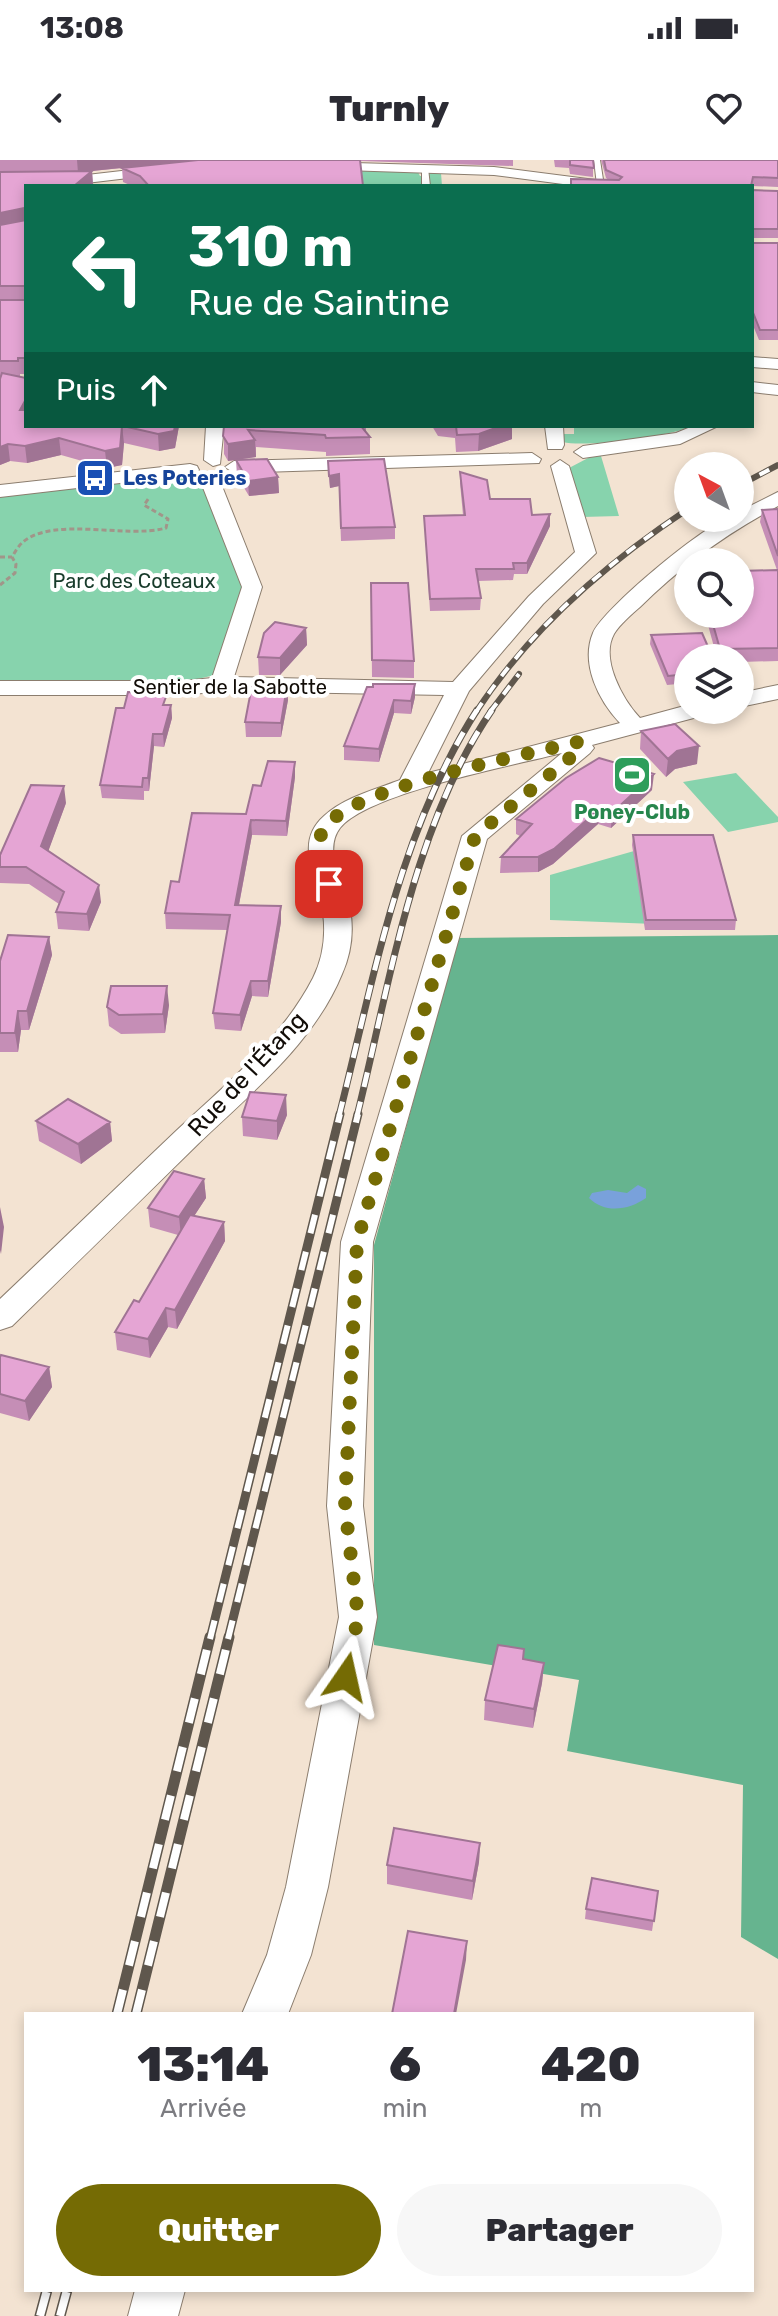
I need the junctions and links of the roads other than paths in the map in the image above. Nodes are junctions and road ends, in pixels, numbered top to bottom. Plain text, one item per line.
1 (597, 160) edge
2 (112, 161) edge
3 (306, 165) edge
4 (493, 165) edge
5 (425, 168) junction
6 (0, 179) edge
7 (517, 180) edge
8 (426, 184) edge
9 (588, 184) edge
10 (606, 184) edge
11 (754, 362) edge
12 (778, 364) edge
13 (754, 387) edge
14 (778, 390) edge
15 (215, 428) edge
16 (704, 428) edge
17 (556, 446) edge
18 (212, 469) junction
19 (0, 491) edge
20 (778, 498) edge
21 (221, 684) junction
22 (0, 688) edge
23 (459, 689) junction
24 (778, 692) edge
25 (754, 697) edge
26 (674, 716) edge
27 (635, 726) junction
28 (578, 742) junction
29 (410, 785) junction
30 (0, 1318) edge
31 (266, 2012) edge
32 (159, 2292) edge
33 (153, 2316) edge

1 - 10 lane
2 - 6 street
3 - 5 street
4 - 5 street
4 - 7 street
5 - 8 lane
7 - 9 street
11 - 12 street
13 - 14 street
15 - 18 street
16 - 17 street
17 - 18 street
17 - 23 street
18 - 19 street
18 - 21 street
20 - 27 street
21 - 22 street, Sentier de la Sabotte
21 - 23 street, Sentier de la Sabotte
23 - 29 street
24 - 25 street
26 - 27 street, Rue de l'Étang
27 - 28 street, Rue de l'Étang
28 - 29 street, Rue de l'Étang
28 - 31 street
29 - 30 street, Rue de l'Étang
32 - 33 street

